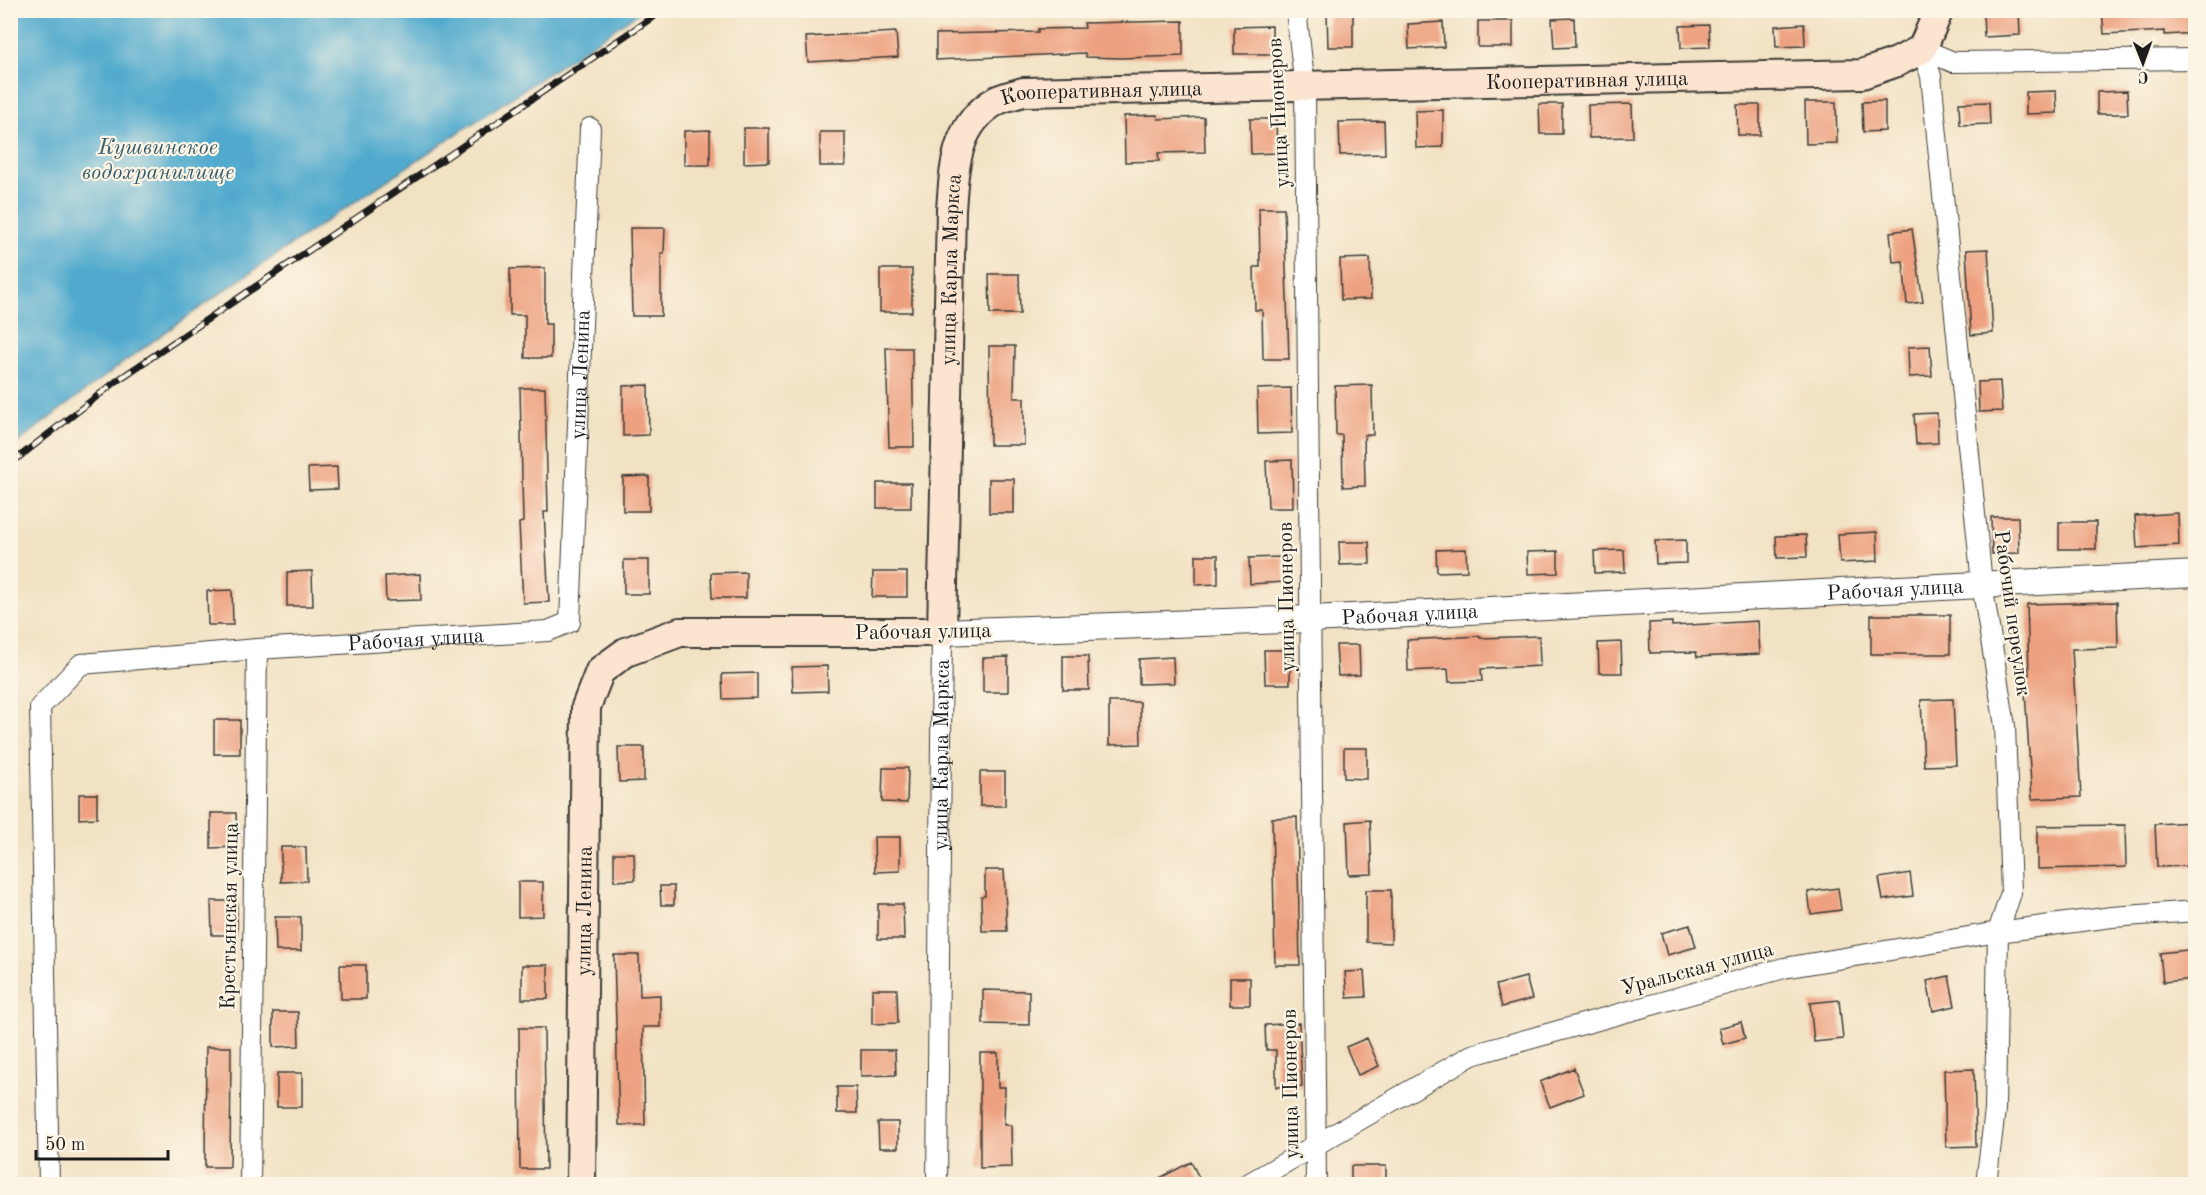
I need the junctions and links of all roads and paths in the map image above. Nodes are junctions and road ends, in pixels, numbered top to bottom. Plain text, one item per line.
1 (1296, 10) edge
2 (1939, 10) edge
3 (1922, 49) junction
4 (2196, 59) edge
5 (1305, 88) junction
6 (978, 117) joint
7 (590, 128) dead end
8 (2196, 574) edge
9 (1982, 584) junction
10 (1311, 619) junction
11 (570, 622) joint
12 (942, 632) junction
13 (257, 649) junction
14 (626, 652) joint
15 (2196, 910) edge
16 (1998, 932) junction
17 (1315, 1146) junction
18 (49, 1185) edge
19 (250, 1185) edge
20 (581, 1185) edge
21 (937, 1185) edge
22 (1248, 1185) edge
23 (1316, 1185) edge
24 (1986, 1185) edge

1 - 5 street, улица Пионеров
2 - 3 main road
3 - 4 street
3 - 5 main road, Кооперативная улица
3 - 9 street, Рабочий переулок
5 - 6 main road, Кооперативная улица
5 - 10 street, улица Пионеров
6 - 12 main road, улица Карла Маркса
7 - 11 street, улица Ленина
8 - 9 street, Рабочая улица
9 - 10 street, Рабочая улица
9 - 16 street, Рабочий переулок
10 - 12 street, Рабочая улица
10 - 17 street, улица Пионеров
11 - 13 street, Рабочая улица
12 - 14 main road, Рабочая улица
12 - 21 street, улица Карла Маркса
13 - 18 street, Рабочая улица
13 - 19 street, Крестьянская улица
14 - 20 main road, улица Ленина
15 - 16 street, Уральская улица
16 - 17 street, Уральская улица
16 - 24 street, Рабочий переулок
17 - 22 street, Уральская улица
17 - 23 street, улица Пионеров

